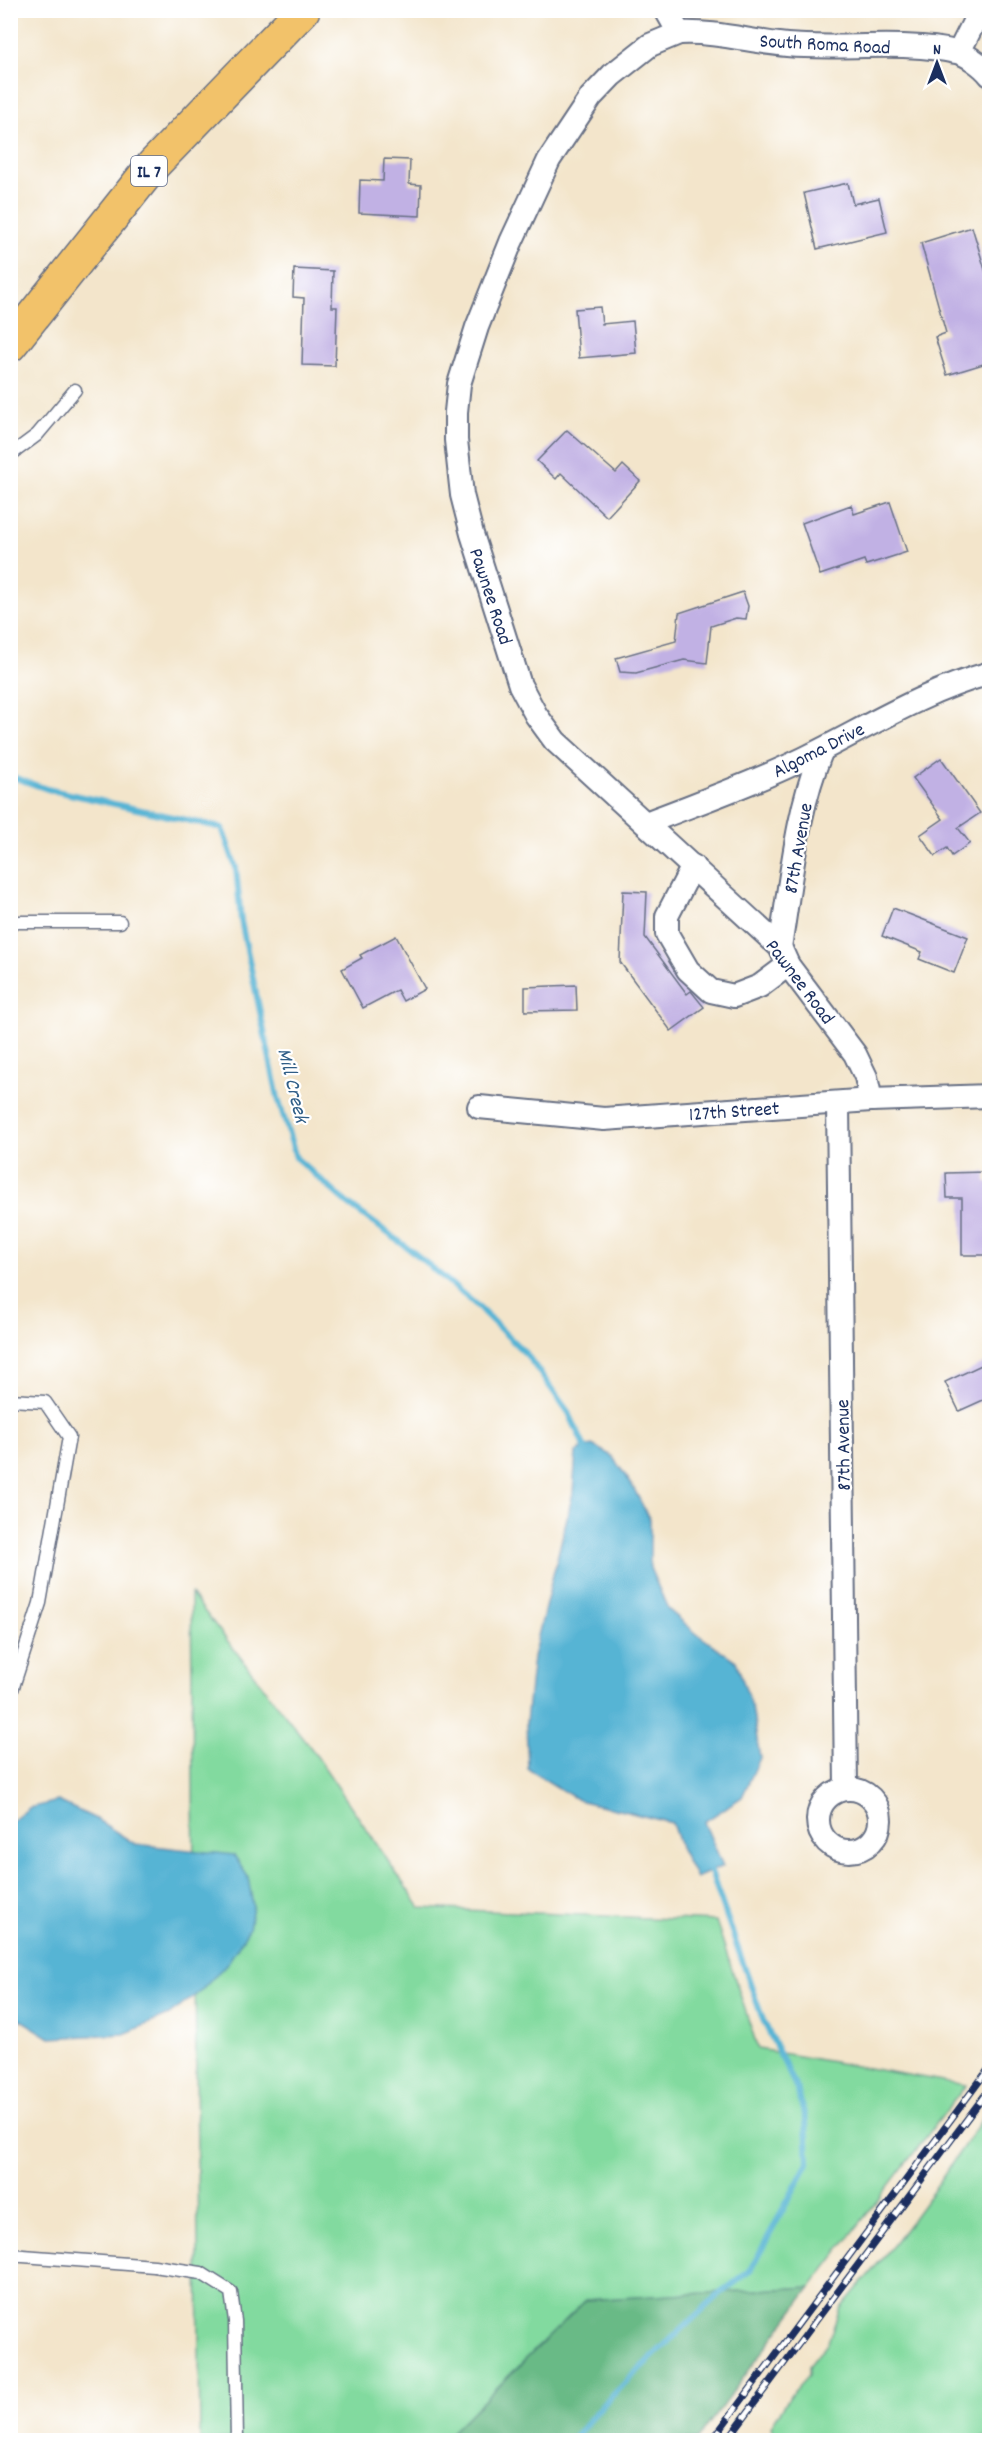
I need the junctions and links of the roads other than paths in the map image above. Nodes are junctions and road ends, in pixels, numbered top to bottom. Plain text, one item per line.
1 (303, 10) edge
2 (666, 10) edge
3 (980, 10) edge
4 (679, 33) junction
5 (959, 52) junction
6 (990, 75) edge
7 (10, 345) edge
8 (75, 390) dead end
9 (10, 455) edge
10 (990, 673) edge
11 (822, 750) junction
12 (646, 824) junction
13 (693, 866) junction
14 (10, 922) edge
15 (120, 922) dead end
16 (784, 956) junction
17 (990, 1096) edge
18 (870, 1100) junction
19 (838, 1102) junction
20 (479, 1107) dead end
21 (10, 1400) edge
22 (10, 1696) edge
23 (846, 1788) dead end
24 (10, 2255) edge
25 (237, 2440) edge

1 - 7 main road, IL 7
2 - 4 street
3 - 5 street
4 - 5 street, South Roma Road
4 - 12 street, Pawnee Road
5 - 6 street, South Roma Road
8 - 9 lane
10 - 11 street, Algoma Drive
11 - 12 street, Algoma Drive
11 - 16 street, 87th Avenue
12 - 13 street, Pawnee Road
13 - 16 street, Pawnee Road
13 - 16 street
14 - 15 lane
16 - 18 street, Pawnee Road
17 - 18 street, 127th Street
18 - 19 street, 127th Street
19 - 20 street, 127th Street
19 - 23 street, 87th Avenue
21 - 22 lane
24 - 25 lane

